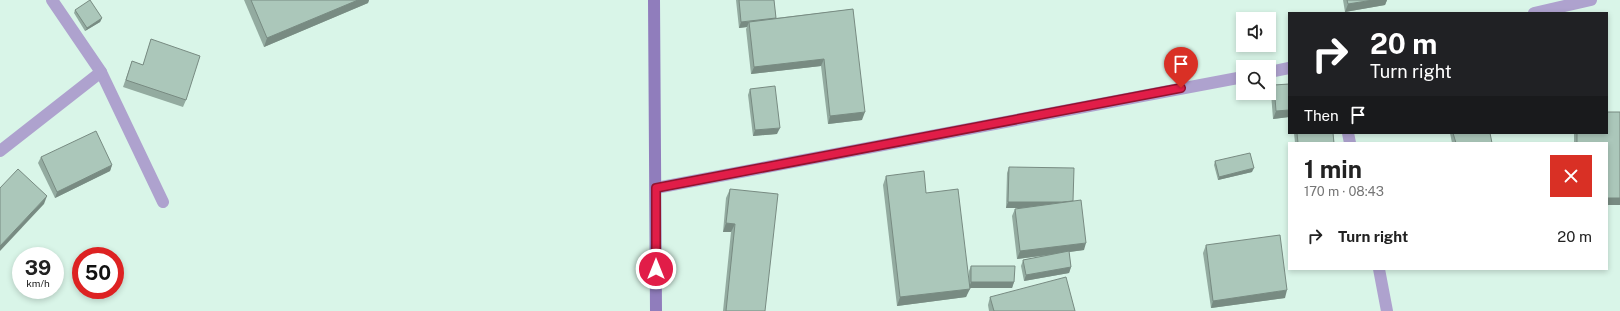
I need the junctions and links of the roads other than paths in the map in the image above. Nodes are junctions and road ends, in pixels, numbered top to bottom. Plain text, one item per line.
1 (52, 0) edge
2 (654, 0) edge
3 (1590, 0) edge
4 (1538, 12) edge
5 (1288, 68) edge
6 (1276, 71) edge
7 (100, 72) junction
8 (1236, 78) edge
9 (0, 151) edge
10 (656, 188) junction
11 (163, 202) dead end
12 (1379, 270) edge
13 (656, 311) edge
14 (1387, 311) edge

1 - 7 street
2 - 10 main road
3 - 4 street
5 - 6 street
7 - 9 street
7 - 11 street
8 - 10 street
10 - 13 main road
12 - 14 street

